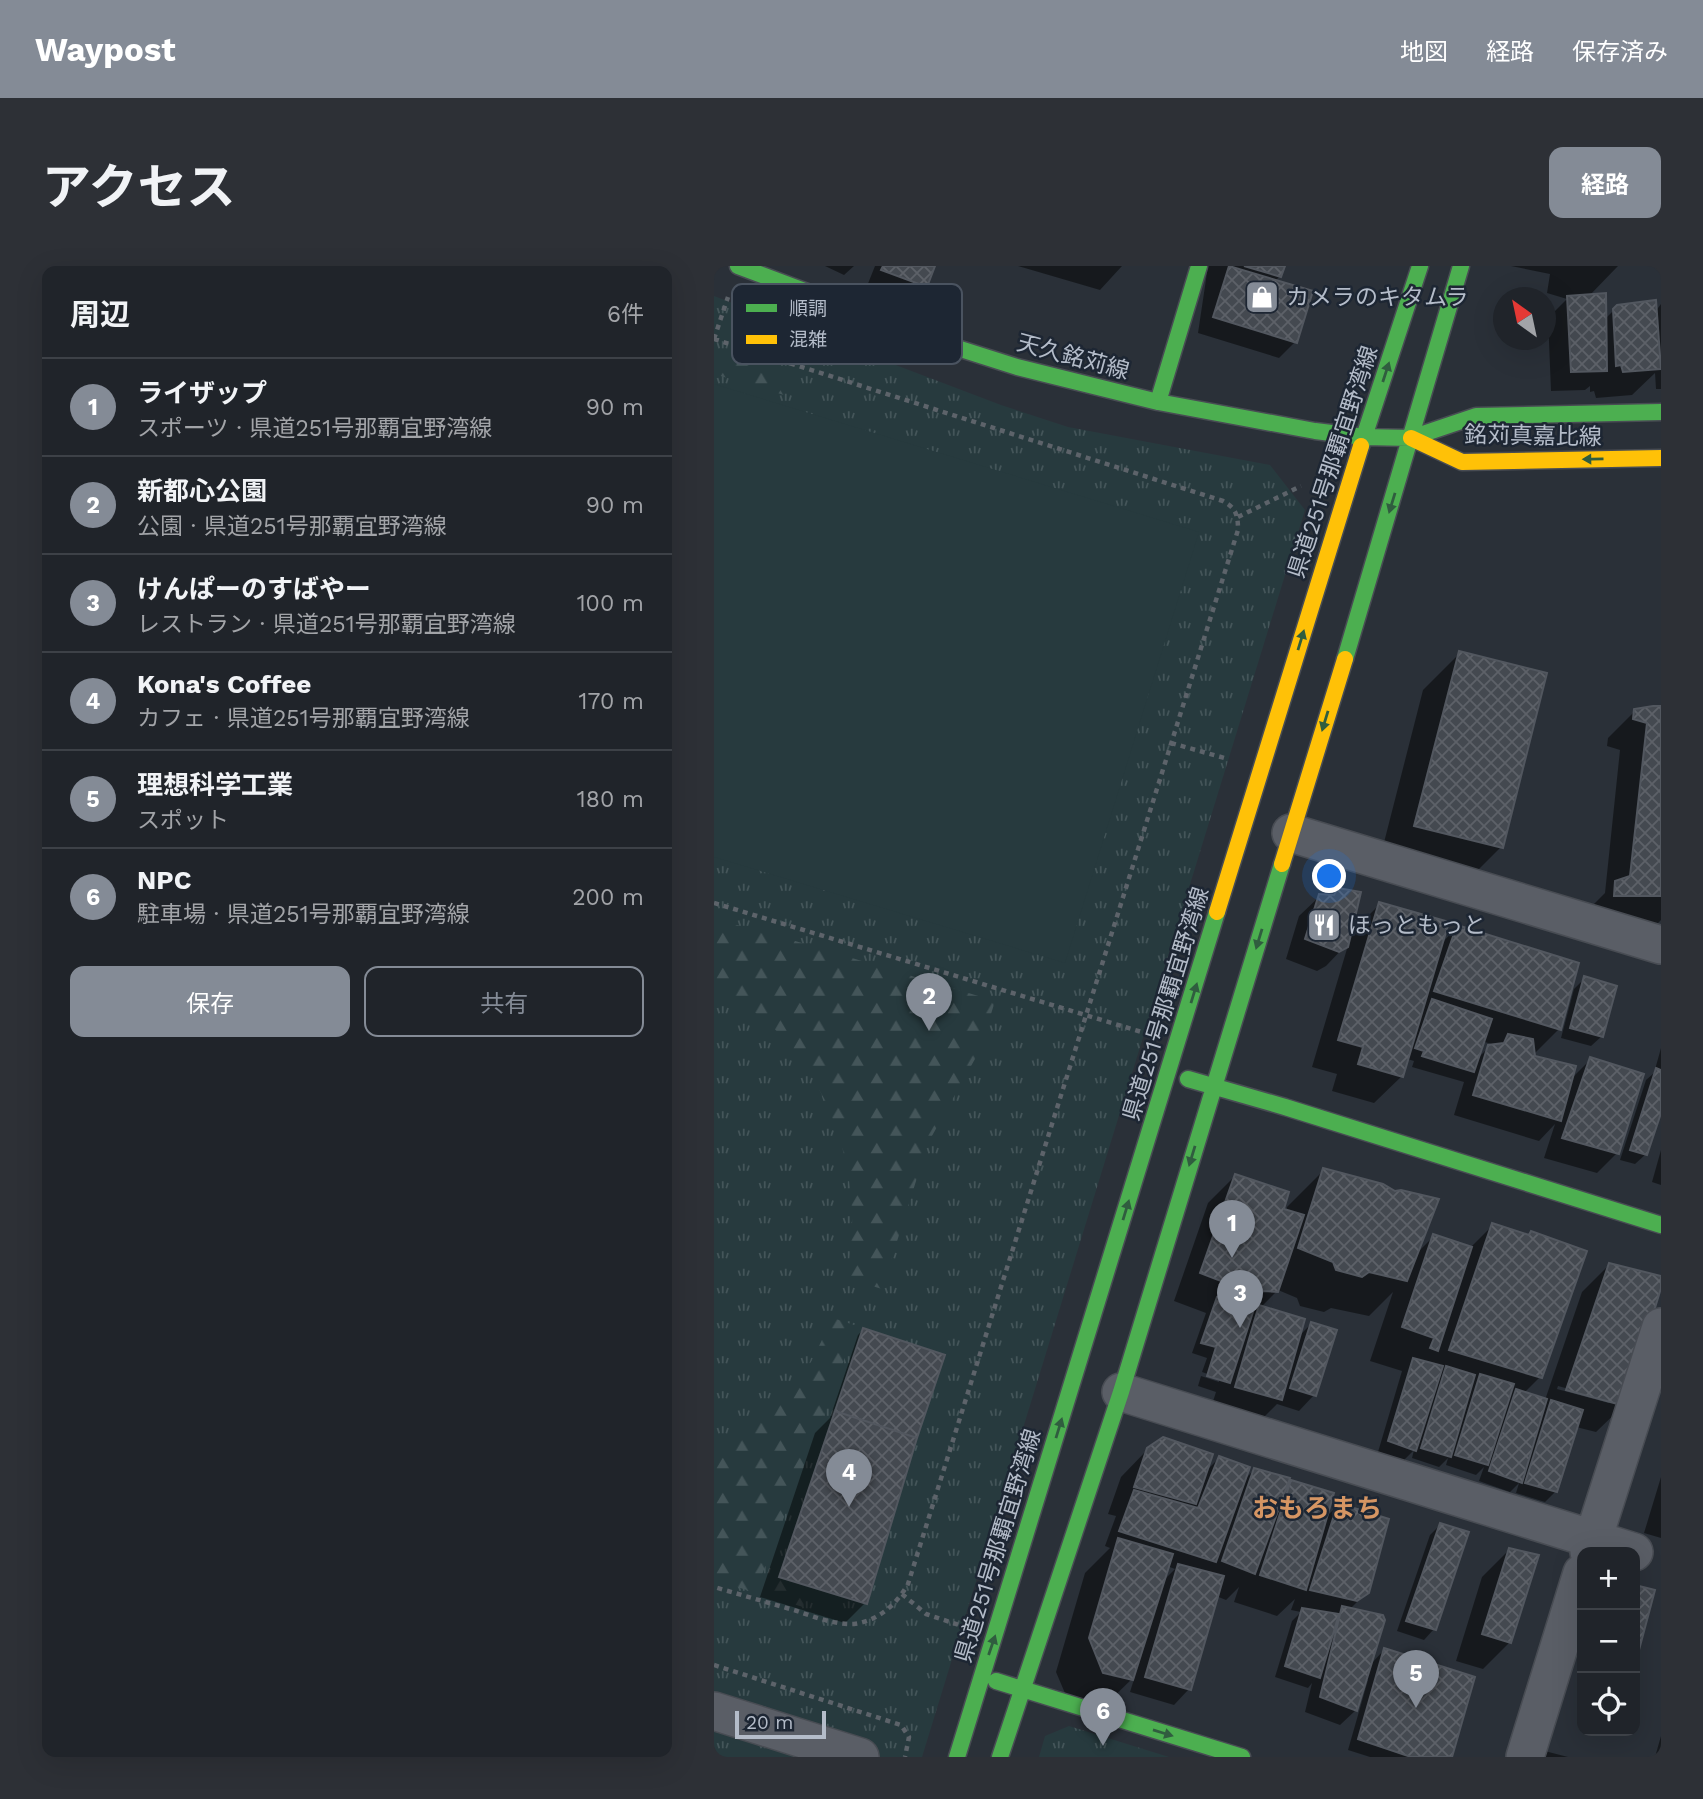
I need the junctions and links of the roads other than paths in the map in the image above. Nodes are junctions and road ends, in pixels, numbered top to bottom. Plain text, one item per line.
1 (738, 266) edge
2 (1199, 266) edge
3 (1420, 266) edge
4 (1461, 266) edge
5 (786, 284) edge
6 (962, 349) edge
7 (1158, 402) junction
8 (1661, 412) edge
9 (1364, 437) junction
10 (1411, 438) junction
11 (1661, 458) edge
12 (1291, 833) junction
13 (1661, 945) edge
14 (1169, 1074) junction
15 (1214, 1087) junction
16 (1661, 1225) edge
17 (1661, 1327) edge
18 (1121, 1392) junction
19 (1591, 1547) edge
20 (1577, 1551) edge
21 (1640, 1554) edge
22 (1661, 1560) edge
23 (1577, 1590) edge
24 (981, 1676) junction
25 (1022, 1689) junction
26 (714, 1711) edge
27 (860, 1757) edge
28 (957, 1757) edge
29 (1000, 1757) edge
30 (1242, 1757) edge
31 (1525, 1757) edge

1 - 5 main road, 天久銘苅線
2 - 7 main road
9 -> 3 main road, 県道251号那覇宜野湾線
4 - 10 main road
6 - 7 main road, 天久銘苅線
7 - 9 main road, 天久銘苅線
8 - 10 main road, 銘苅真嘉比線
9 - 10 main road, 天久銘苅線
14 -> 9 main road, 県道251号那覇宜野湾線
11 -> 10 main road, 銘苅真嘉比線
10 -> 12 main road
12 - 13 street
12 -> 15 main road
14 - 15 main road
24 -> 14 main road, 県道251号那覇宜野湾線
15 - 16 main road
15 -> 18 main road
17 - 19 street
18 - 20 street
18 - 25 main road
21 - 22 street
23 - 31 street
24 - 25 main road
24 - 28 main road, 県道251号那覇宜野湾線
25 - 29 main road
25 -> 30 main road
26 - 27 street

